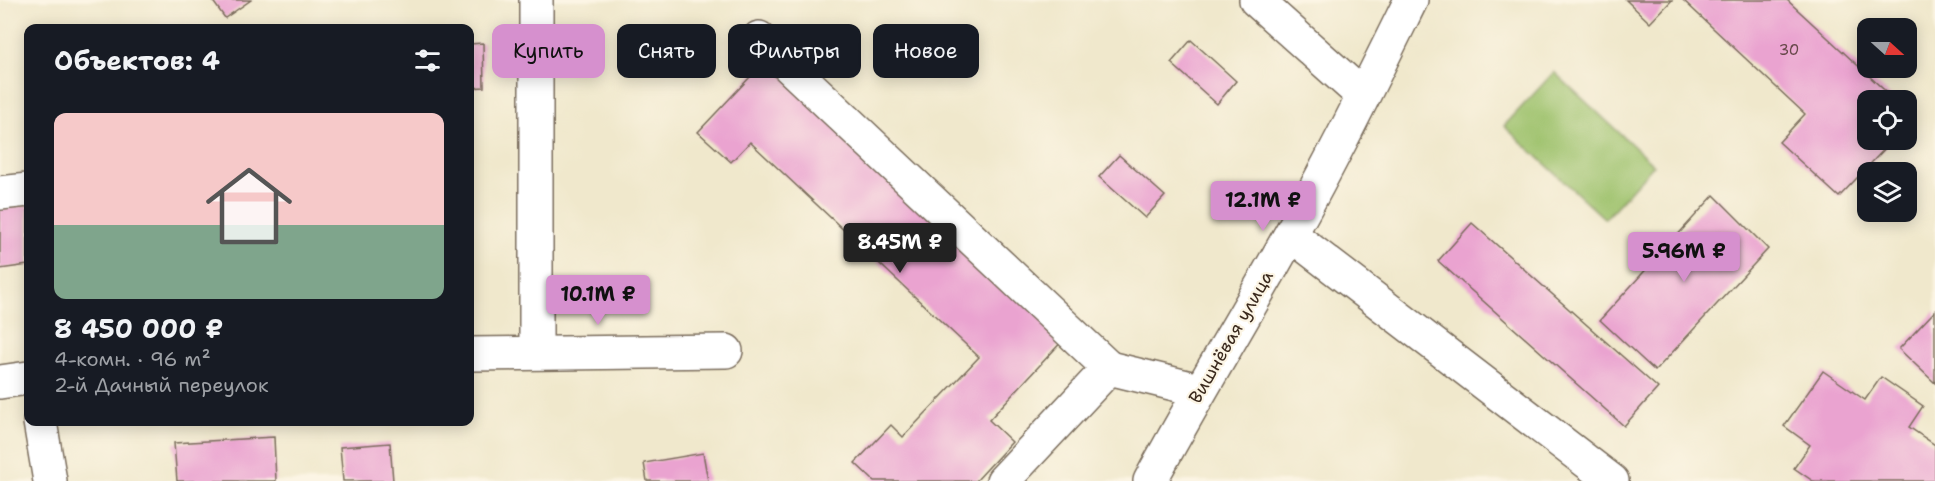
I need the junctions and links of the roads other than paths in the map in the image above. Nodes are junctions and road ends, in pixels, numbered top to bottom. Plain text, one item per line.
1 (536, 0) edge
2 (1256, 0) edge
3 (1411, 0) edge
4 (801, 78) edge
5 (1363, 96) junction
6 (24, 190) edge
7 (0, 193) edge
8 (1291, 235) junction
9 (726, 351) dead end
10 (536, 352) junction
11 (474, 354) edge
12 (1109, 368) junction
13 (24, 379) edge
14 (0, 382) edge
15 (1200, 390) junction
16 (41, 426) edge
17 (50, 481) edge
18 (1003, 481) edge
19 (1150, 481) edge
20 (1612, 481) edge

1 - 10 street
2 - 5 street
3 - 5 street, Вишнёвая улица
4 - 12 street
5 - 8 street, Вишнёвая улица
6 - 7 street
8 - 15 street, Вишнёвая улица
8 - 20 street
9 - 10 street
10 - 11 street
12 - 15 street
12 - 18 street
13 - 14 street
15 - 19 street, Вишнёвая улица
16 - 17 street

